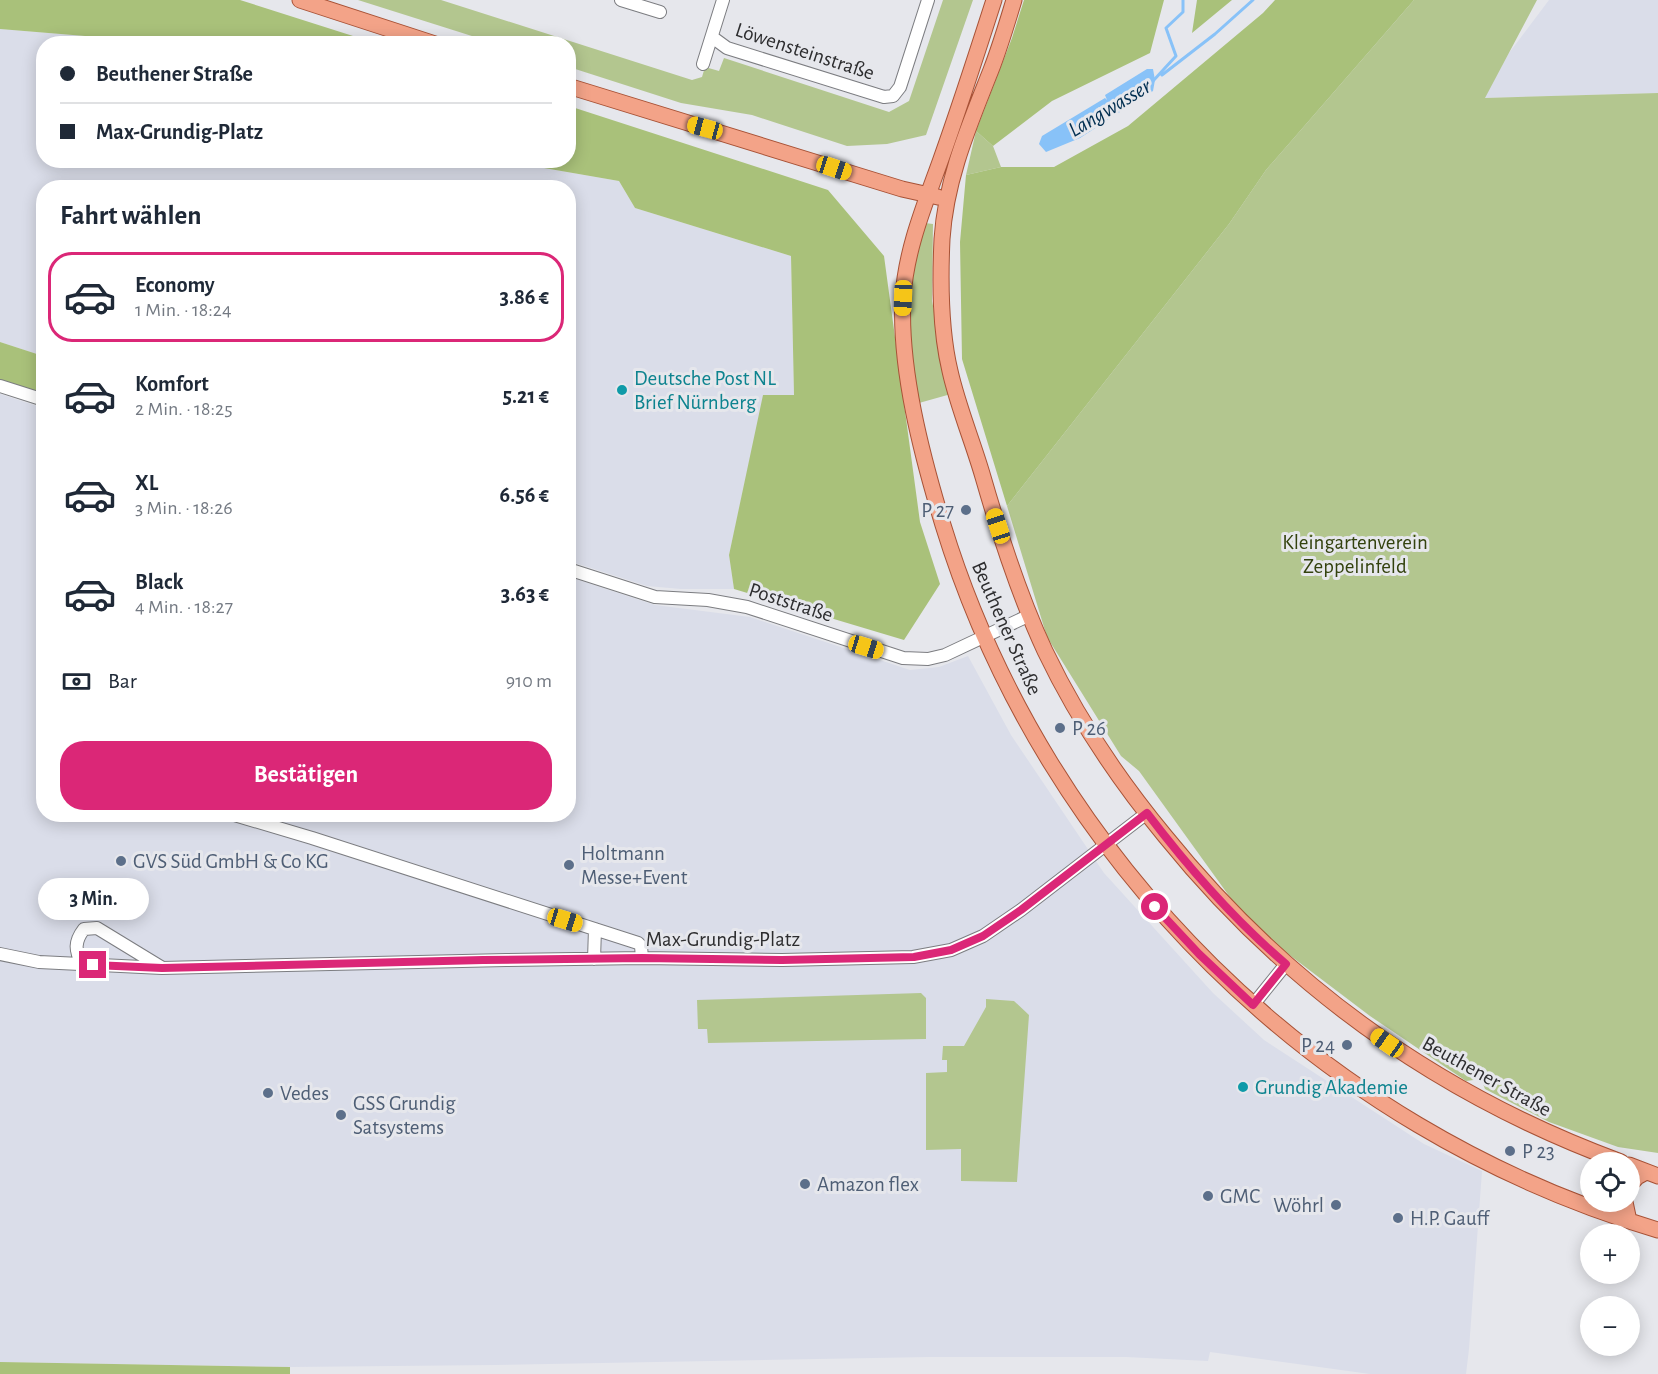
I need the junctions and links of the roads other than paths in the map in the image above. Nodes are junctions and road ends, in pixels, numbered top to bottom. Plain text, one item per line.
1 (300, 0) edge
2 (621, 0) edge
3 (723, 0) edge
4 (928, 0) edge
5 (994, 0) edge
6 (1014, 0) edge
7 (660, 12) dead end
8 (410, 36) edge
9 (712, 38) junction
10 (703, 64) dead end
11 (576, 88) edge
12 (928, 196) junction
13 (947, 198) junction
14 (0, 386) edge
15 (36, 397) edge
16 (576, 572) edge
17 (1030, 615) junction
18 (985, 636) junction
19 (1147, 813) junction
20 (258, 822) edge
21 (1106, 845) junction
22 (595, 929) junction
23 (0, 954) edge
24 (594, 958) junction
25 (642, 958) junction
26 (77, 964) junction
27 (1286, 964) junction
28 (162, 968) junction
29 (1253, 1005) junction
30 (1596, 1152) edge
31 (1627, 1212) edge
32 (1629, 1221) junction
33 (1658, 1230) edge

1 - 8 main road
2 - 7 street
3 - 9 street, Löwensteinstraße
4 - 9 street, Löwensteinstraße
5 - 12 main road, Beuthener Straße
6 - 13 main road, Beuthener Straße
9 - 10 street, Löwensteinstraße
11 - 12 main road
12 - 13 main road
12 - 18 main road, Beuthener Straße
13 - 17 main road, Beuthener Straße
14 - 15 street
16 - 18 street, Poststraße
17 - 18 street, Poststraße
17 - 19 main road, Beuthener Straße
18 - 21 main road, Beuthener Straße
19 - 21 street
19 - 27 main road, Beuthener Straße
20 - 22 street
21 - 25 street, Max-Grundig-Platz
21 - 29 main road, Beuthener Straße
22 - 24 street
22 - 25 street
23 - 26 street, Max-Grundig-Platz
24 - 25 street, Max-Grundig-Platz
24 - 28 street, Max-Grundig-Platz
26 - 28 street, Max-Grundig-Platz
26 - 28 street
27 - 29 street
27 - 30 main road, Beuthener Straße
29 - 32 main road, Beuthener Straße
31 - 32 main road
32 - 33 main road, Beuthener Straße

